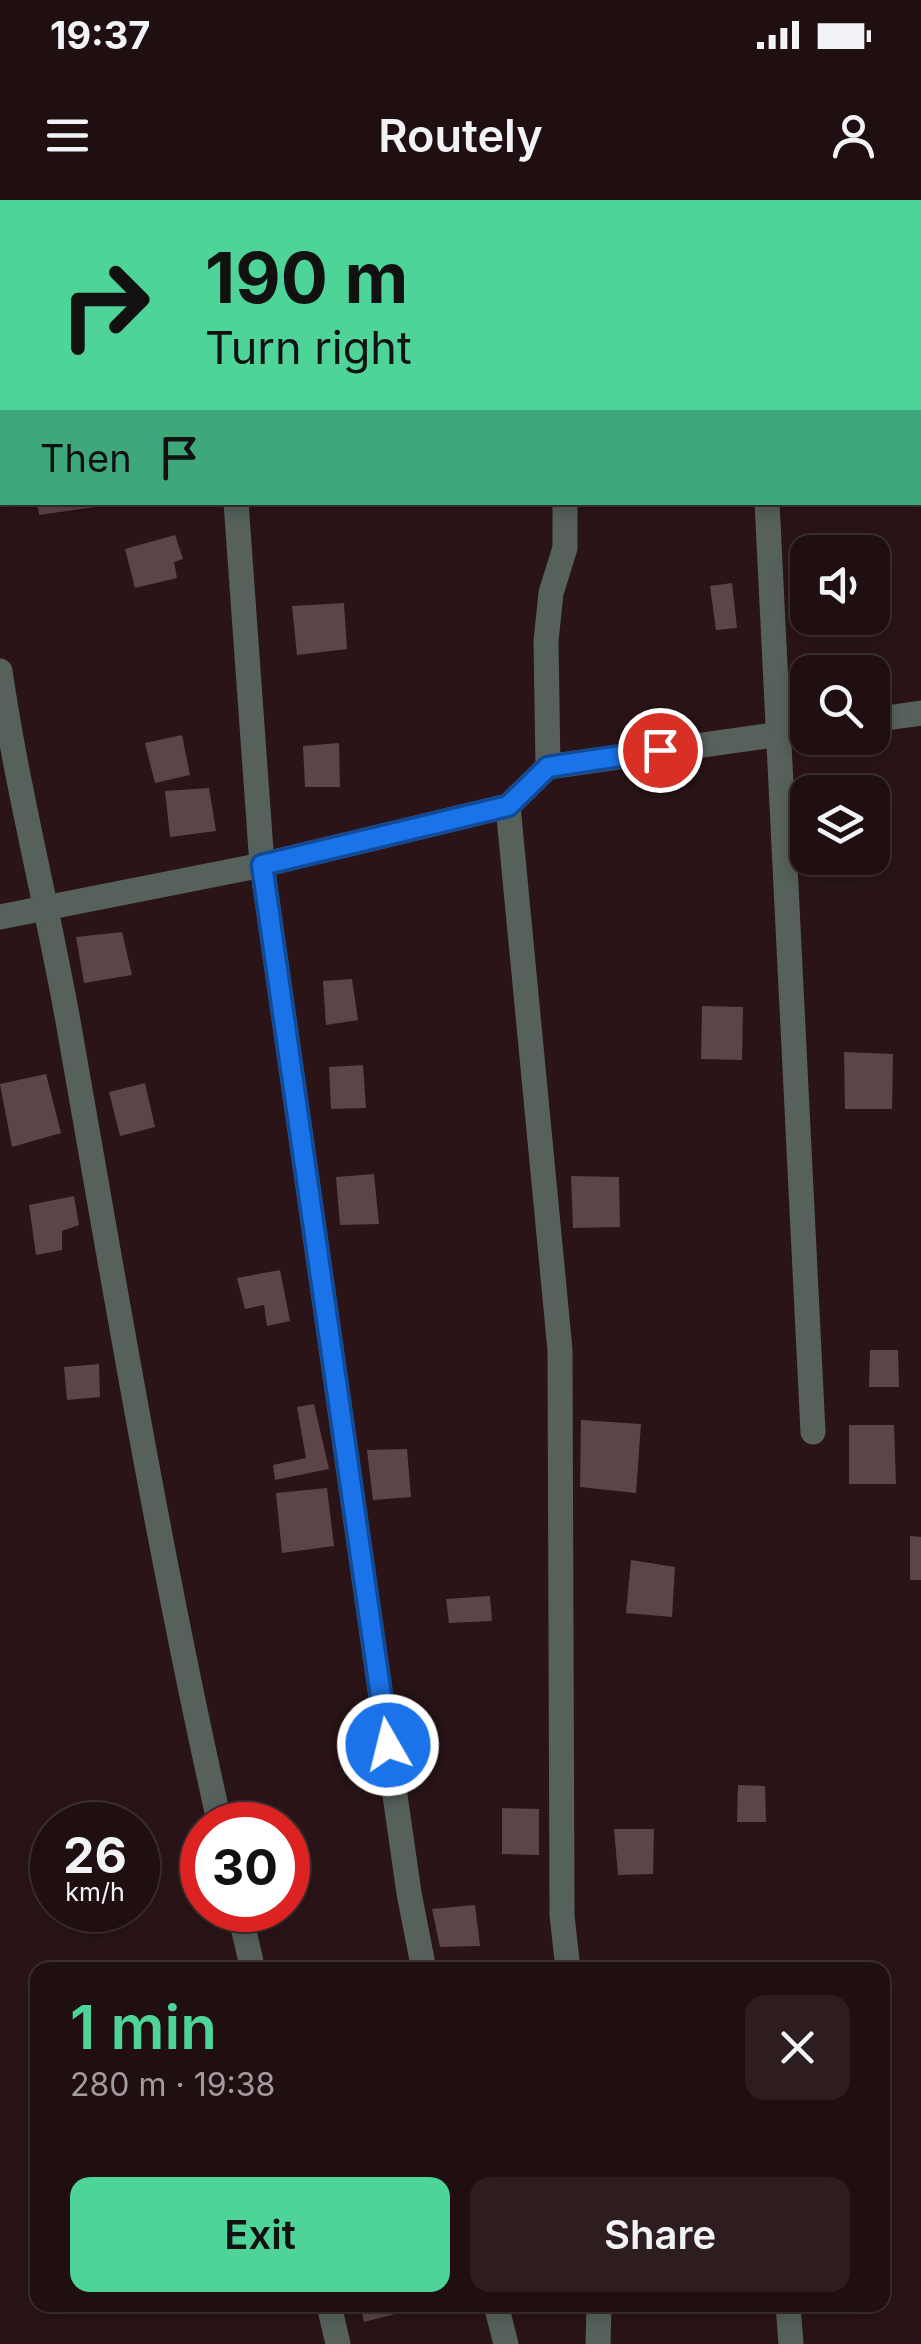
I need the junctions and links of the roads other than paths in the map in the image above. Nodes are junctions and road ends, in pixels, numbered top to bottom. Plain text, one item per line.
1 (236, 505) edge
2 (565, 505) edge
3 (767, 505) edge
4 (0, 671) edge
5 (921, 713) edge
6 (890, 717) edge
7 (790, 732) edge
8 (776, 734) junction
9 (548, 767) junction
10 (508, 806) junction
11 (262, 865) junction
12 (48, 910) junction
13 (0, 917) edge
14 (813, 1432) dead end
15 (215, 1802) edge
16 (245, 1932) edge
17 (251, 1962) edge
18 (422, 1962) edge
19 (567, 1962) edge
20 (331, 2312) edge
21 (498, 2312) edge
22 (599, 2312) edge
23 (789, 2312) edge
24 (338, 2344) edge
25 (506, 2344) edge
26 (598, 2344) edge
27 (791, 2344) edge

1 - 11 street
2 - 9 street
3 - 8 street
4 - 12 street
5 - 6 street
7 - 8 street
8 - 9 street
8 - 14 street
9 - 10 street
10 - 11 street
10 - 19 street
11 - 12 street
11 - 18 street
12 - 13 street
12 - 15 street
16 - 17 street
20 - 24 street
21 - 25 street
22 - 26 street
23 - 27 street

